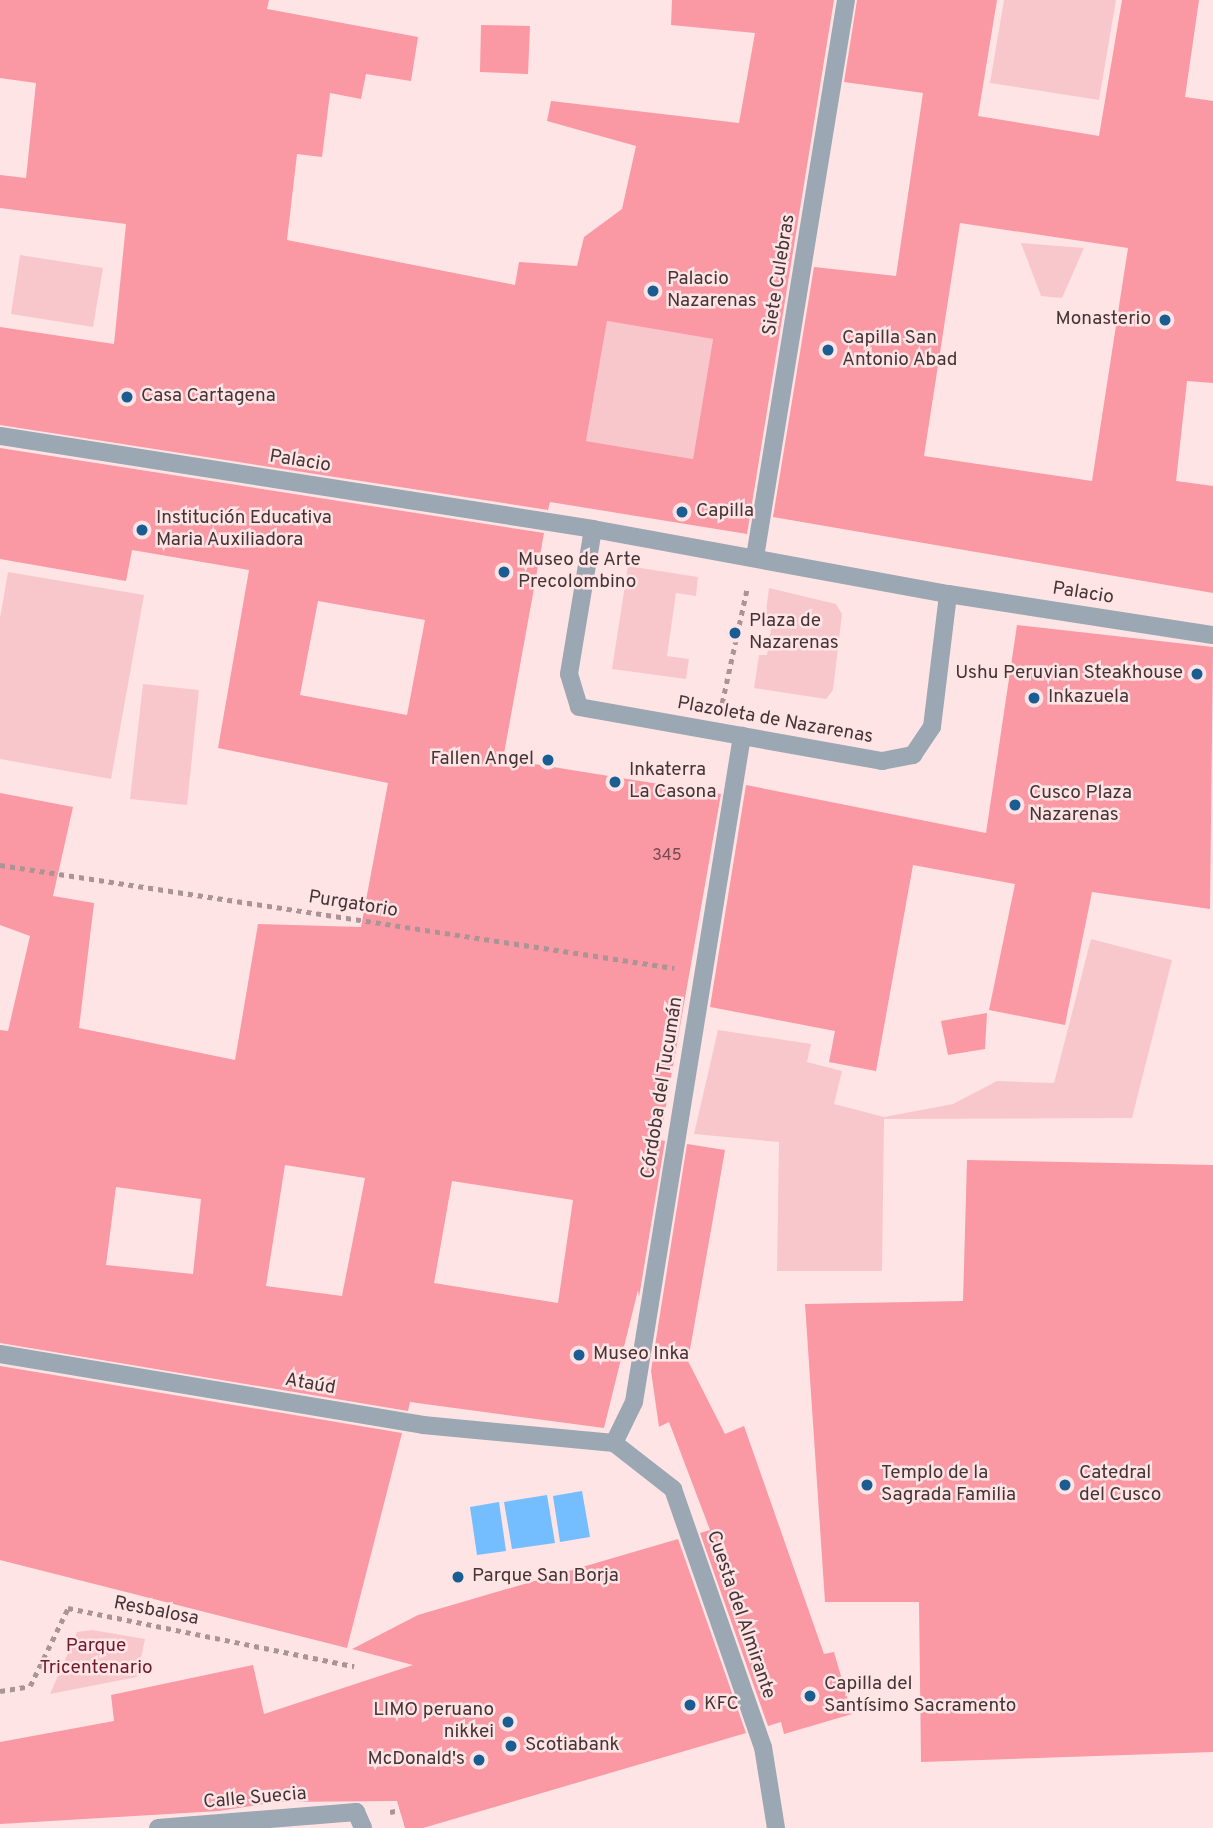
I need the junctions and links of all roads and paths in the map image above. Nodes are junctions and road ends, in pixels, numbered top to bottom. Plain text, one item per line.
1 (846, 0) edge
2 (0, 436) edge
3 (593, 529) junction
4 (755, 557) junction
5 (947, 594) junction
6 (1213, 635) edge
7 (721, 708) dead end
8 (742, 736) junction
9 (0, 865) edge
10 (702, 973) junction
11 (0, 1354) edge
12 (614, 1443) junction
13 (354, 1666) dead end
14 (0, 1691) edge
15 (359, 1820) edge
16 (158, 1828) edge
17 (776, 1828) edge

1 - 4 street, Siete Culebras
2 - 3 street, Palacio
3 - 4 street
3 - 8 street, Plazoleta de Nazarenas
4 - 5 street
4 - 7 path
5 - 6 street, Palacio
5 - 8 street, Plazoleta de Nazarenas
8 - 10 street, Córdoba del Tucumán
9 - 10 path, Purgatorio
10 - 12 street, Córdoba del Tucumán
11 - 12 street, Ataúd
12 - 17 street, Cuesta del Almirante
13 - 14 path, Resbalosa
15 - 16 street, Calle Suecia

